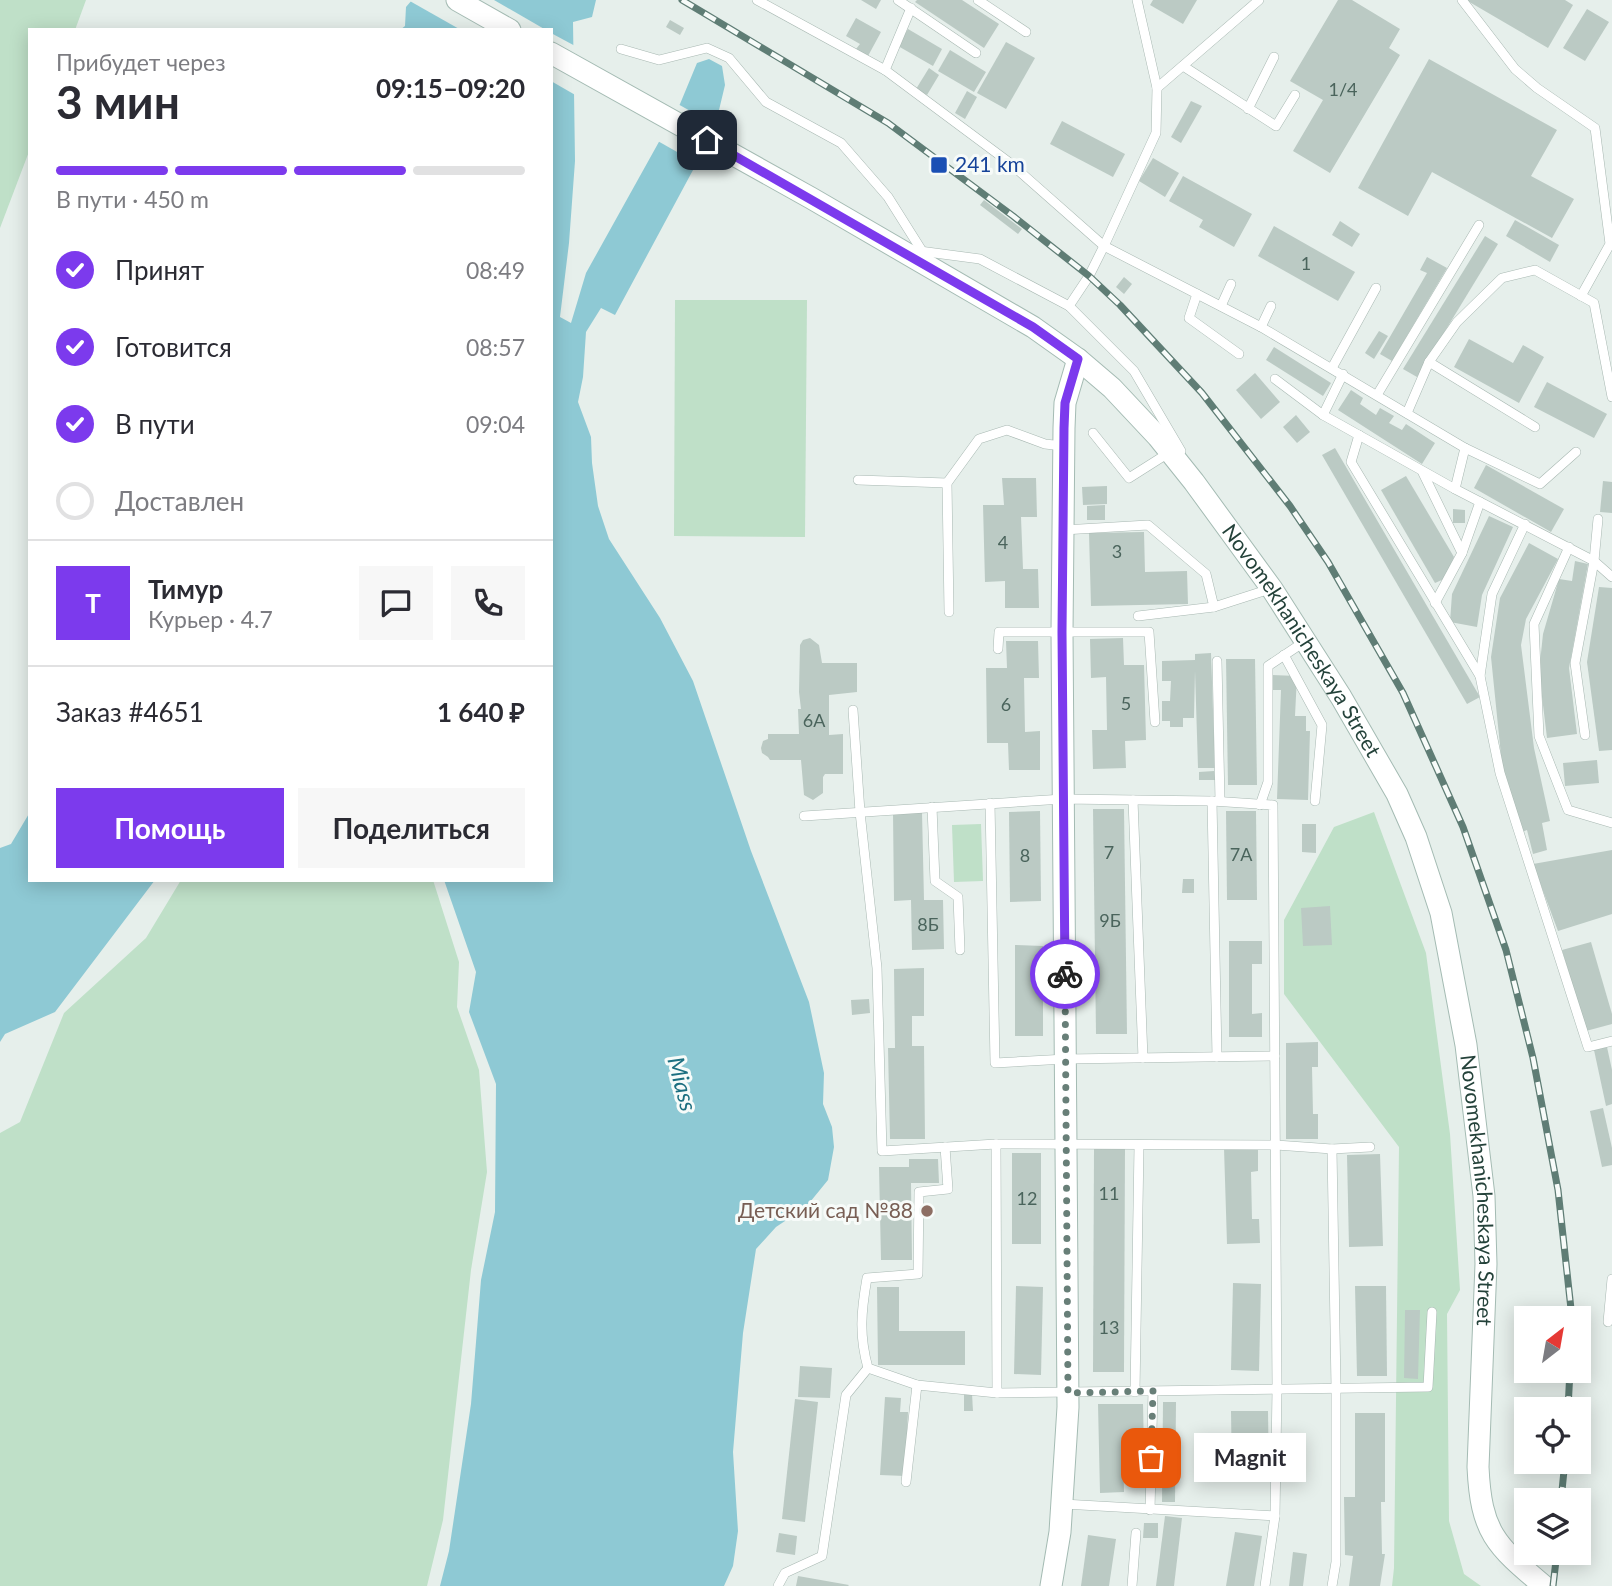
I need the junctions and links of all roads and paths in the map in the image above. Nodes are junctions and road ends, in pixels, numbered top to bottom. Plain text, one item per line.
1 (457, 0) edge
2 (757, 0) edge
3 (898, 0) edge
4 (978, 0) edge
5 (1137, 0) edge
6 (1259, 0) edge
7 (1462, 0) edge
8 (911, 8) junction
9 (506, 28) edge
10 (1027, 32) dead end
11 (621, 49) dead end
12 (976, 53) dead end
13 (553, 54) edge
14 (1274, 57) dead end
15 (1183, 66) junction
16 (885, 70) junction
17 (1157, 88) junction
18 (1295, 95) dead end
19 (1248, 108) junction
20 (1479, 225) dead end
21 (1104, 246) junction
22 (897, 248) junction
23 (922, 251) junction
24 (1231, 284) dead end
25 (1376, 288) dead end
26 (1197, 294) junction
27 (1581, 296) junction
28 (1069, 306) junction
29 (1221, 306) junction
30 (1271, 306) dead end
31 (1261, 327) junction
32 (1239, 354) dead end
33 (1078, 359) junction
34 (1429, 362) junction
35 (1332, 368) junction
36 (1343, 374) junction
37 (1275, 379) dead end
38 (1377, 395) junction
39 (1612, 397) edge
40 (1407, 413) junction
41 (1323, 415) junction
42 (1535, 427) dead end
43 (1093, 433) dead end
44 (1359, 435) junction
45 (1064, 446) junction
46 (1465, 449) junction
47 (1170, 452) junction
48 (1576, 452) dead end
49 (1422, 471) junction
50 (858, 480) dead end
51 (947, 483) junction
52 (1455, 489) junction
53 (1480, 502) junction
54 (1217, 513) junction
55 (1598, 519) dead end
56 (1525, 524) junction
57 (1063, 530) junction
58 (1569, 547) junction
59 (1462, 553) junction
60 (1594, 561) junction
61 (1612, 577) edge
62 (1272, 589) junction
63 (1435, 603) junction
64 (1214, 607) junction
65 (949, 612) dead end
66 (1139, 615) dead end
67 (1062, 632) junction
68 (1306, 641) junction
69 (998, 649) dead end
70 (1284, 655) junction
71 (1217, 661) dead end
72 (1480, 676) junction
73 (853, 710) dead end
74 (1154, 722) dead end
75 (1585, 735) dead end
76 (1063, 799) junction
77 (1133, 800) junction
78 (1216, 801) junction
79 (1315, 801) dead end
80 (990, 803) junction
81 (1260, 804) junction
82 (932, 807) junction
83 (860, 812) junction
84 (804, 816) dead end
85 (1612, 823) edge
86 (960, 950) dead end
87 (1612, 1041) edge
88 (1275, 1056) junction
89 (1217, 1057) junction
90 (1143, 1058) junction
91 (1066, 1059) junction
92 (996, 1144) junction
93 (1276, 1145) junction
94 (1067, 1146) junction
95 (1139, 1146) junction
96 (945, 1147) junction
97 (1370, 1147) dead end
98 (1332, 1149) junction
99 (1612, 1279) edge
100 (1432, 1312) dead end
101 (1608, 1322) dead end
102 (868, 1368) junction
103 (917, 1385) junction
104 (1336, 1388) junction
105 (1277, 1389) junction
106 (1153, 1391) junction
107 (1135, 1392) junction
108 (997, 1393) junction
109 (1068, 1393) junction
110 (906, 1482) dead end
111 (1062, 1503) junction
112 (1150, 1510) junction
113 (1275, 1516) junction
114 (1136, 1533) dead end
115 (778, 1586) edge
116 (1051, 1586) edge
117 (1132, 1586) edge
118 (1265, 1586) edge
119 (1332, 1586) edge
120 (1544, 1586) edge

1 - 9 main road
2 - 16 lane
3 - 8 lane
4 - 10 lane
5 - 17 lane
6 - 15 lane
7 - 27 lane
8 - 12 lane
8 - 16 lane
11 - 23 lane
13 - 22 main road, Novomekhanicheskaya Street
14 - 19 lane
15 - 17 lane
15 - 19 lane
16 - 21 lane
17 - 21 lane
18 - 19 lane
20 - 38 lane
21 - 26 lane
21 - 28 lane
22 - 23 lane
22 - 33 main road, Novomekhanicheskaya Street
23 - 28 lane
24 - 29 lane
25 - 35 lane
26 - 29 lane
26 - 32 lane
27 - 34 lane
27 - 39 lane
28 - 54 lane
29 - 31 lane
30 - 31 lane
31 - 35 lane
33 - 45 main road
33 - 47 main road, Novomekhanicheskaya Street
34 - 40 lane
34 - 42 lane
35 - 36 lane
36 - 38 lane
36 - 41 lane
37 - 41 lane
38 - 40 lane
40 - 46 lane
41 - 44 lane
43 - 47 lane
44 - 49 lane
44 - 63 lane
45 - 51 lane
45 - 57 main road
46 - 48 lane
46 - 52 lane
47 - 54 main road, Novomekhanicheskaya Street
49 - 52 lane
49 - 59 lane
50 - 51 lane
51 - 65 lane
52 - 53 lane
53 - 56 lane
53 - 59 lane
54 - 62 main road, Novomekhanicheskaya Street
55 - 60 lane
56 - 58 lane
56 - 72 lane
57 - 64 lane
57 - 67 main road
58 - 60 lane
58 - 85 lane
59 - 63 lane
60 - 61 lane
60 - 75 lane
62 - 64 lane
62 - 68 main road, Novomekhanicheskaya Street
63 - 72 lane
64 - 66 lane
67 - 69 lane
67 - 74 lane
67 - 76 main road
68 - 70 lane
68 - 120 main road, Novomekhanicheskaya Street
70 - 79 lane
70 - 81 lane
71 - 78 lane
72 - 87 lane
73 - 83 lane
76 - 77 lane
76 - 80 lane
76 - 91 main road
77 - 78 lane
77 - 90 lane
78 - 81 lane
78 - 89 lane
80 - 82 lane
80 - 91 lane
81 - 88 lane
82 - 83 lane
82 - 86 lane
83 - 84 lane
83 - 96 lane
88 - 89 lane
88 - 93 lane
89 - 90 lane
90 - 91 lane
91 - 94 main road
92 - 94 lane
92 - 96 lane
92 - 108 lane
93 - 95 lane
93 - 98 lane
93 - 105 lane
94 - 95 lane
94 - 109 main road
95 - 107 lane
96 - 102 lane
97 - 98 lane
98 - 104 lane
99 - 101 lane
100 - 104 lane
102 - 103 lane
102 - 115 lane
103 - 108 lane
103 - 110 lane
104 - 105 lane
104 - 119 lane
105 - 106 lane
105 - 113 lane
106 - 107 lane
106 - 112 lane
107 - 109 lane
108 - 109 lane
109 - 111 main road
111 - 112 lane
111 - 116 main road
112 - 113 lane
113 - 118 lane
114 - 117 lane

